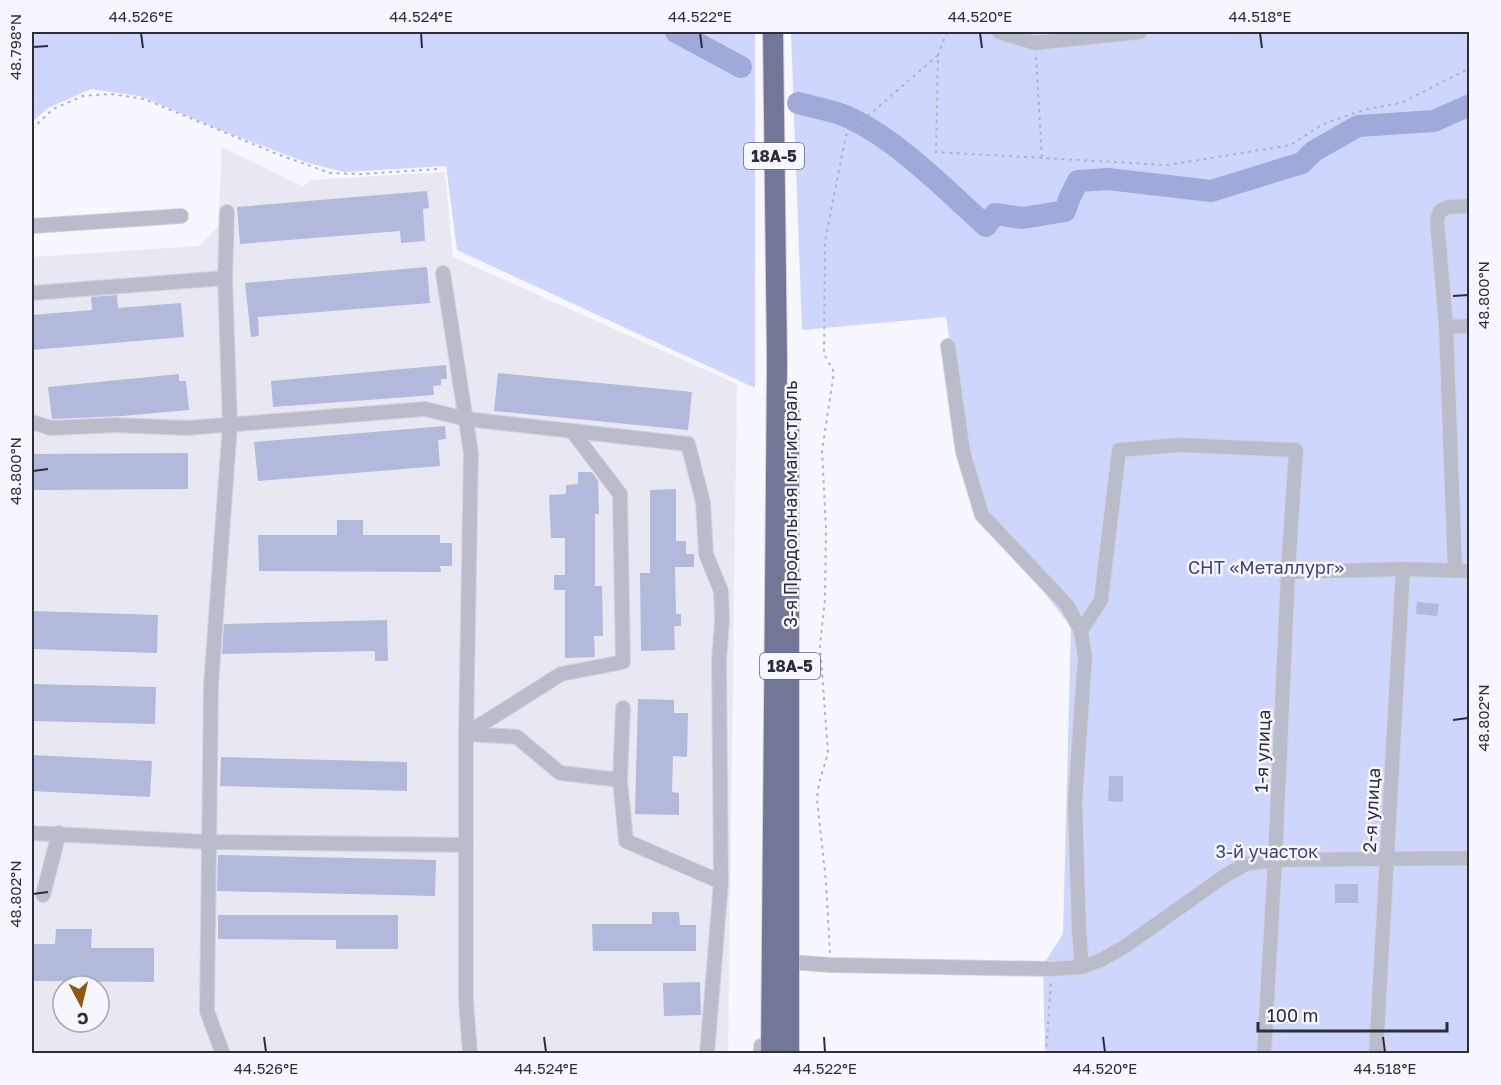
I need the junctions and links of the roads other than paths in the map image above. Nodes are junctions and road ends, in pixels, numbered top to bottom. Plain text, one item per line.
1 (773, 32) edge
2 (785, 32) edge
3 (999, 32) edge
4 (1140, 32) edge
5 (1470, 206) edge
6 (227, 212) dead end
7 (181, 216) dead end
8 (32, 226) edge
9 (443, 273) dead end
10 (225, 278) junction
11 (782, 279) junction
12 (32, 293) edge
13 (1470, 326) edge
14 (1446, 327) junction
15 (948, 346) dead end
16 (466, 419) junction
17 (32, 422) edge
18 (230, 424) junction
19 (572, 431) junction
20 (1403, 569) junction
21 (1462, 571) edge
22 (1288, 572) junction
23 (1081, 631) junction
24 (623, 708) dead end
25 (466, 734) junction
26 (621, 780) junction
27 (32, 832) edge
28 (59, 833) junction
29 (209, 842) junction
30 (466, 845) junction
31 (1470, 858) edge
32 (1275, 860) junction
33 (1387, 860) junction
34 (721, 882) junction
35 (43, 896) dead end
36 (789, 962) junction
37 (1082, 967) junction
38 (764, 1051) edge
39 (223, 1053) edge
40 (470, 1053) edge
41 (707, 1053) edge
42 (789, 1053) edge
43 (1264, 1053) edge
44 (1376, 1053) edge

1 - 11 highway, 18А-5
2 - 11 highway, 18А-5
3 - 4 street
5 - 14 street
6 - 10 street
7 - 8 street
9 - 16 street
10 - 12 street
10 - 18 street
11 - 36 highway, 3-я Продольная магистраль / 18А-5
11 - 38 highway, 3-я Продольная магистраль / 18А-5
13 - 14 street
14 - 21 street
15 - 23 street
16 - 18 street
16 - 19 street
16 - 25 street
17 - 18 street
18 - 29 street
19 - 25 street
19 - 34 street
20 - 21 street
20 - 22 street
20 - 33 street, 2-я улица
22 - 23 street, 1-я улица
22 - 32 street, 1-я улица
23 - 37 street
24 - 26 street
25 - 26 street
25 - 30 street
26 - 34 street
27 - 28 street
28 - 29 street
28 - 35 street
29 - 30 street
29 - 39 street
30 - 40 street
31 - 33 street
32 - 33 street
32 - 37 street
32 - 43 street, 1-я улица
33 - 44 street, 2-я улица
34 - 41 street
36 - 37 street
36 - 42 highway, 3-я Продольная магистраль / 18А-5

